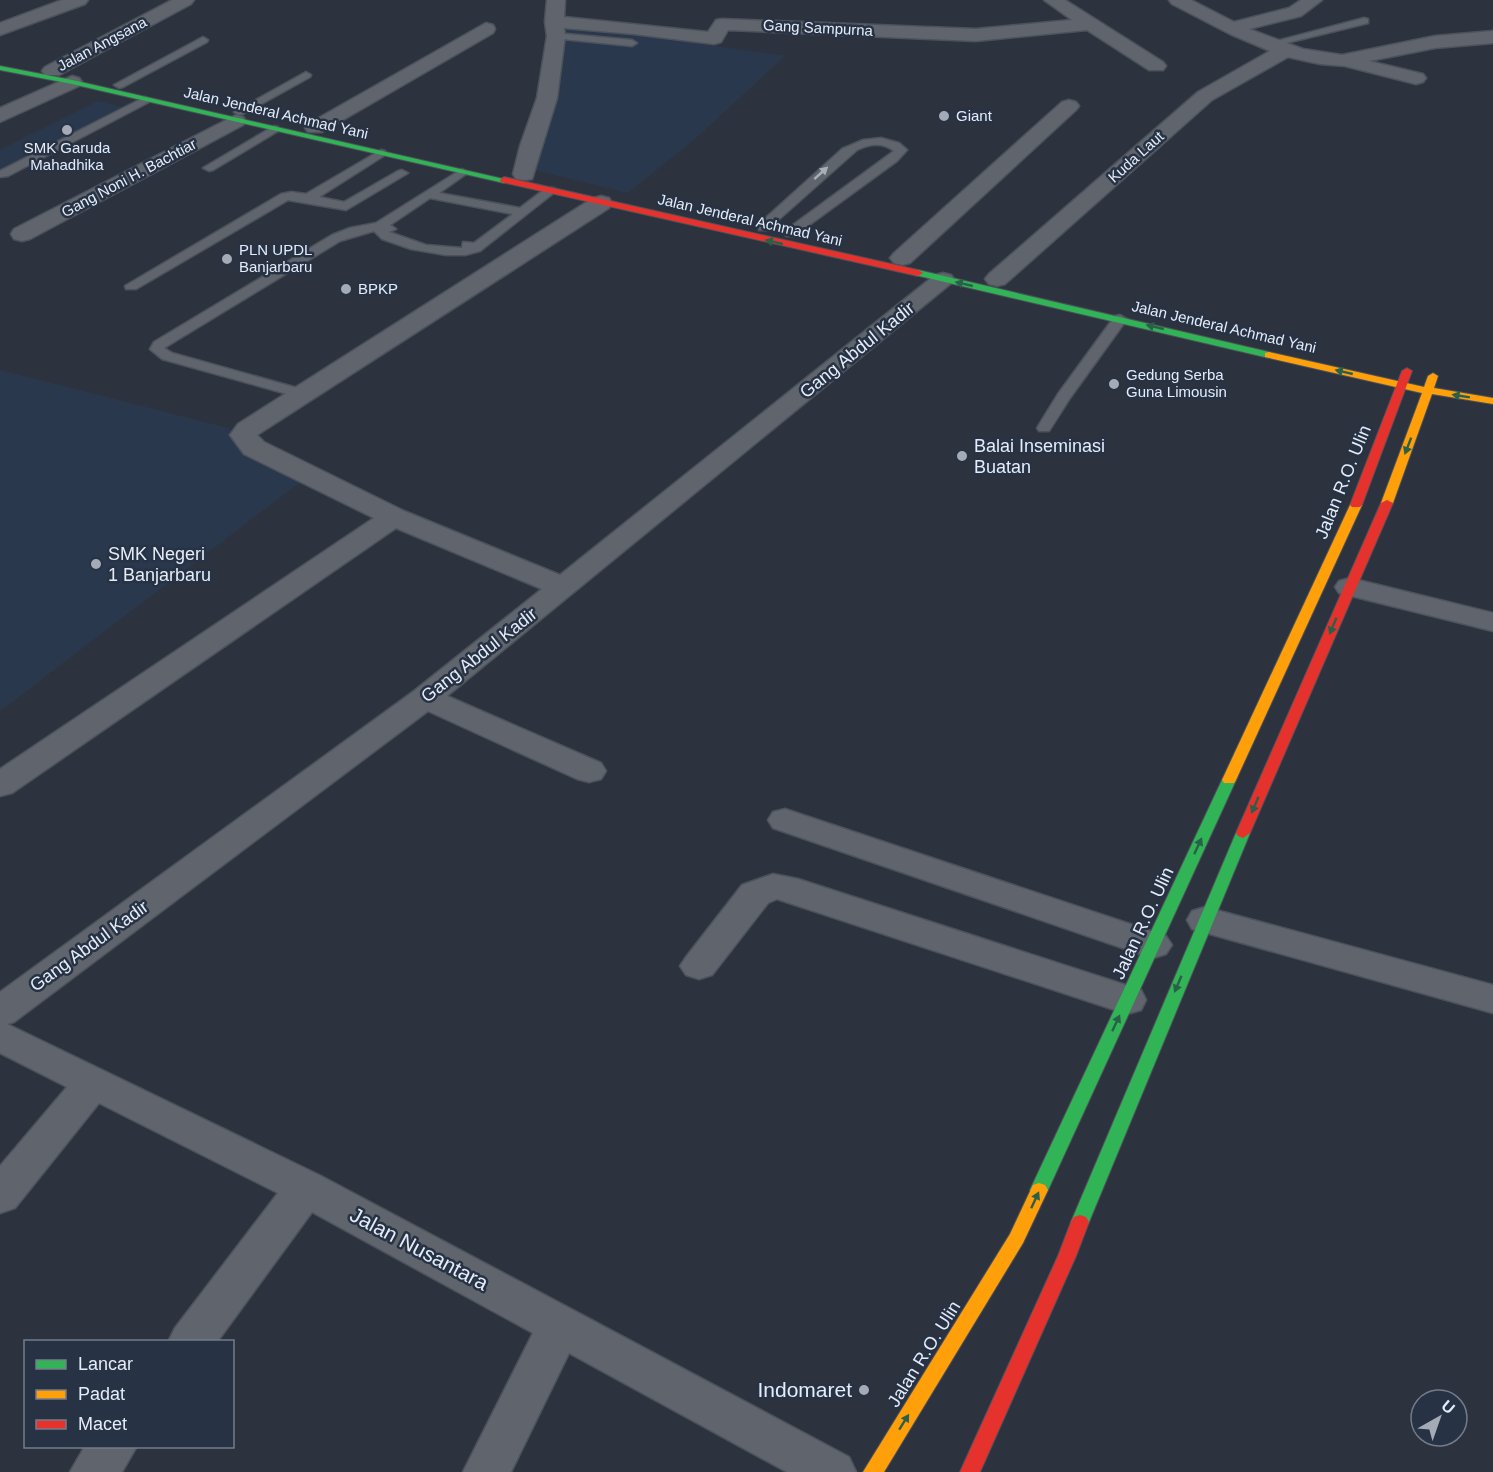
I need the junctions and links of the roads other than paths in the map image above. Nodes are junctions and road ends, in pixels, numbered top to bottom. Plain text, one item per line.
1 (79, 0) edge
2 (185, 0) edge
3 (556, 0) edge
4 (1053, 0) edge
5 (1178, 0) edge
6 (1313, 0) edge
7 (1364, 21) dead end
8 (1091, 24) junction
9 (1232, 28) junction
10 (0, 29) edge
11 (486, 29) dead end
12 (555, 29) junction
13 (1485, 38) edge
14 (203, 40) dead end
15 (632, 43) dead end
16 (1278, 47) junction
17 (0, 60) edge
18 (1342, 61) junction
19 (1156, 66) dead end
20 (0, 68) edge
21 (52, 71) junction
22 (306, 75) dead end
23 (1416, 78) dead end
24 (72, 82) junction
25 (119, 85) junction
26 (145, 100) junction
27 (1069, 106) dead end
28 (0, 116) edge
29 (237, 116) junction
30 (315, 128) junction
31 (274, 129) junction
32 (381, 153) junction
33 (209, 168) dead end
34 (462, 171) junction
35 (402, 173) dead end
36 (4, 174) dead end
37 (524, 174) junction
38 (550, 191) junction
39 (427, 194) junction
40 (308, 198) junction
41 (601, 203) junction
42 (522, 213) junction
43 (712, 216) junction
44 (700, 225) junction
45 (380, 226) junction
46 (763, 227) junction
47 (790, 233) junction
48 (22, 234) dead end
49 (902, 258) junction
50 (997, 279) junction
51 (943, 280) junction
52 (131, 286) dead end
53 (1120, 319) junction
54 (1207, 326) dead end
55 (1389, 366) dead end
56 (1407, 371) junction
57 (1401, 386) junction
58 (1428, 391) junction
59 (303, 394) junction
60 (1493, 401) edge
61 (1044, 428) dead end
62 (1359, 498) junction
63 (1386, 504) junction
64 (394, 517) junction
65 (564, 587) junction
66 (1350, 587) junction
67 (1493, 622) edge
68 (425, 698) junction
69 (589, 771) dead end
70 (0, 785) edge
71 (786, 820) dead end
72 (1205, 920) junction
73 (1153, 945) junction
74 (699, 966) dead end
75 (1493, 999) edge
76 (1127, 1000) junction
77 (0, 1012) edge
78 (0, 1036) edge
79 (93, 1083) junction
80 (306, 1188) junction
81 (0, 1196) edge
82 (560, 1325) junction
83 (192, 1340) edge
84 (112, 1448) edge
85 (94, 1472) edge
86 (487, 1472) edge
87 (832, 1472) edge
88 (873, 1472) edge
89 (970, 1472) edge

1 - 10 street
2 - 21 street, Jalan Angsana
3 - 12 street
4 - 8 street
5 - 9 street
6 - 9 street
7 - 16 lane
8 - 12 street, Gang Sampurna
8 - 19 street
9 - 16 street
11 - 30 street
12 - 15 lane
12 - 37 street
13 - 18 street
14 - 25 lane
16 - 18 street
16 - 50 street, Kuda Laut
17 - 21 main road, Jalan Jenderal Achmad Yani
18 - 23 street
20 - 24 main road, Jalan Jenderal Achmad Yani
21 - 25 main road, Jalan Jenderal Achmad Yani
22 - 29 lane
24 - 26 main road, Jalan Jenderal Achmad Yani
24 - 28 street
25 - 29 main road, Jalan Jenderal Achmad Yani
26 - 29 main road, Jalan Jenderal Achmad Yani
26 - 36 lane
27 - 49 street
29 - 30 main road, Jalan Jenderal Achmad Yani
29 - 31 main road, Jalan Jenderal Achmad Yani
29 - 48 street, Gang Noni H. Bachtiar
30 - 37 main road, Jalan Jenderal Achmad Yani
31 - 32 main road, Jalan Jenderal Achmad Yani
31 - 33 lane
32 - 34 main road, Jalan Jenderal Achmad Yani
32 - 40 lane
34 - 38 main road, Jalan Jenderal Achmad Yani
34 - 39 lane
35 - 40 lane
37 - 43 main road, Jalan Jenderal Achmad Yani
38 - 41 main road, Jalan Jenderal Achmad Yani
38 - 42 lane
39 - 42 lane
39 - 45 lane
40 - 52 lane
41 - 44 main road, Jalan Jenderal Achmad Yani
41 - 59 street
42 - 45 lane
43 - 44 main road
43 - 46 main road, Jalan Jenderal Achmad Yani
51 -> 44 main road, Jalan Jenderal Achmad Yani
45 - 59 lane
46 - 47 main road, Jalan Jenderal Achmad Yani
46 -> 47 lane
47 - 49 main road, Jalan Jenderal Achmad Yani
49 - 50 main road, Jalan Jenderal Achmad Yani
50 - 54 main road, Jalan Jenderal Achmad Yani
53 -> 51 main road, Jalan Jenderal Achmad Yani
51 - 65 street, Gang Abdul Kadir
57 -> 53 main road, Jalan Jenderal Achmad Yani
53 - 61 lane
55 - 56 main road
56 - 57 main road, Jalan R.O. Ulin
56 - 58 main road
57 - 58 main road, Jalan Jenderal Achmad Yani
57 - 62 main road, Jalan R.O. Ulin
60 -> 58 main road, Jalan Jenderal Achmad Yani
58 -> 63 main road
59 - 64 street
62 - 63 main road
73 -> 62 main road, Jalan R.O. Ulin
63 - 66 main road
64 - 65 street
64 - 70 street
65 - 68 street, Gang Abdul Kadir
66 - 67 street
66 -> 72 main road
68 - 69 street
68 - 77 street, Gang Abdul Kadir
71 - 73 street
72 - 75 street
72 -> 89 main road
73 - 76 main road, Jalan R.O. Ulin
74 - 76 street
88 -> 76 main road, Jalan R.O. Ulin
78 - 79 street, Jalan Nusantara
79 - 80 street, Jalan Nusantara
79 - 81 street
80 - 82 street, Jalan Nusantara
80 - 83 street
82 - 86 street
82 - 87 street, Jalan Nusantara
84 - 85 street

